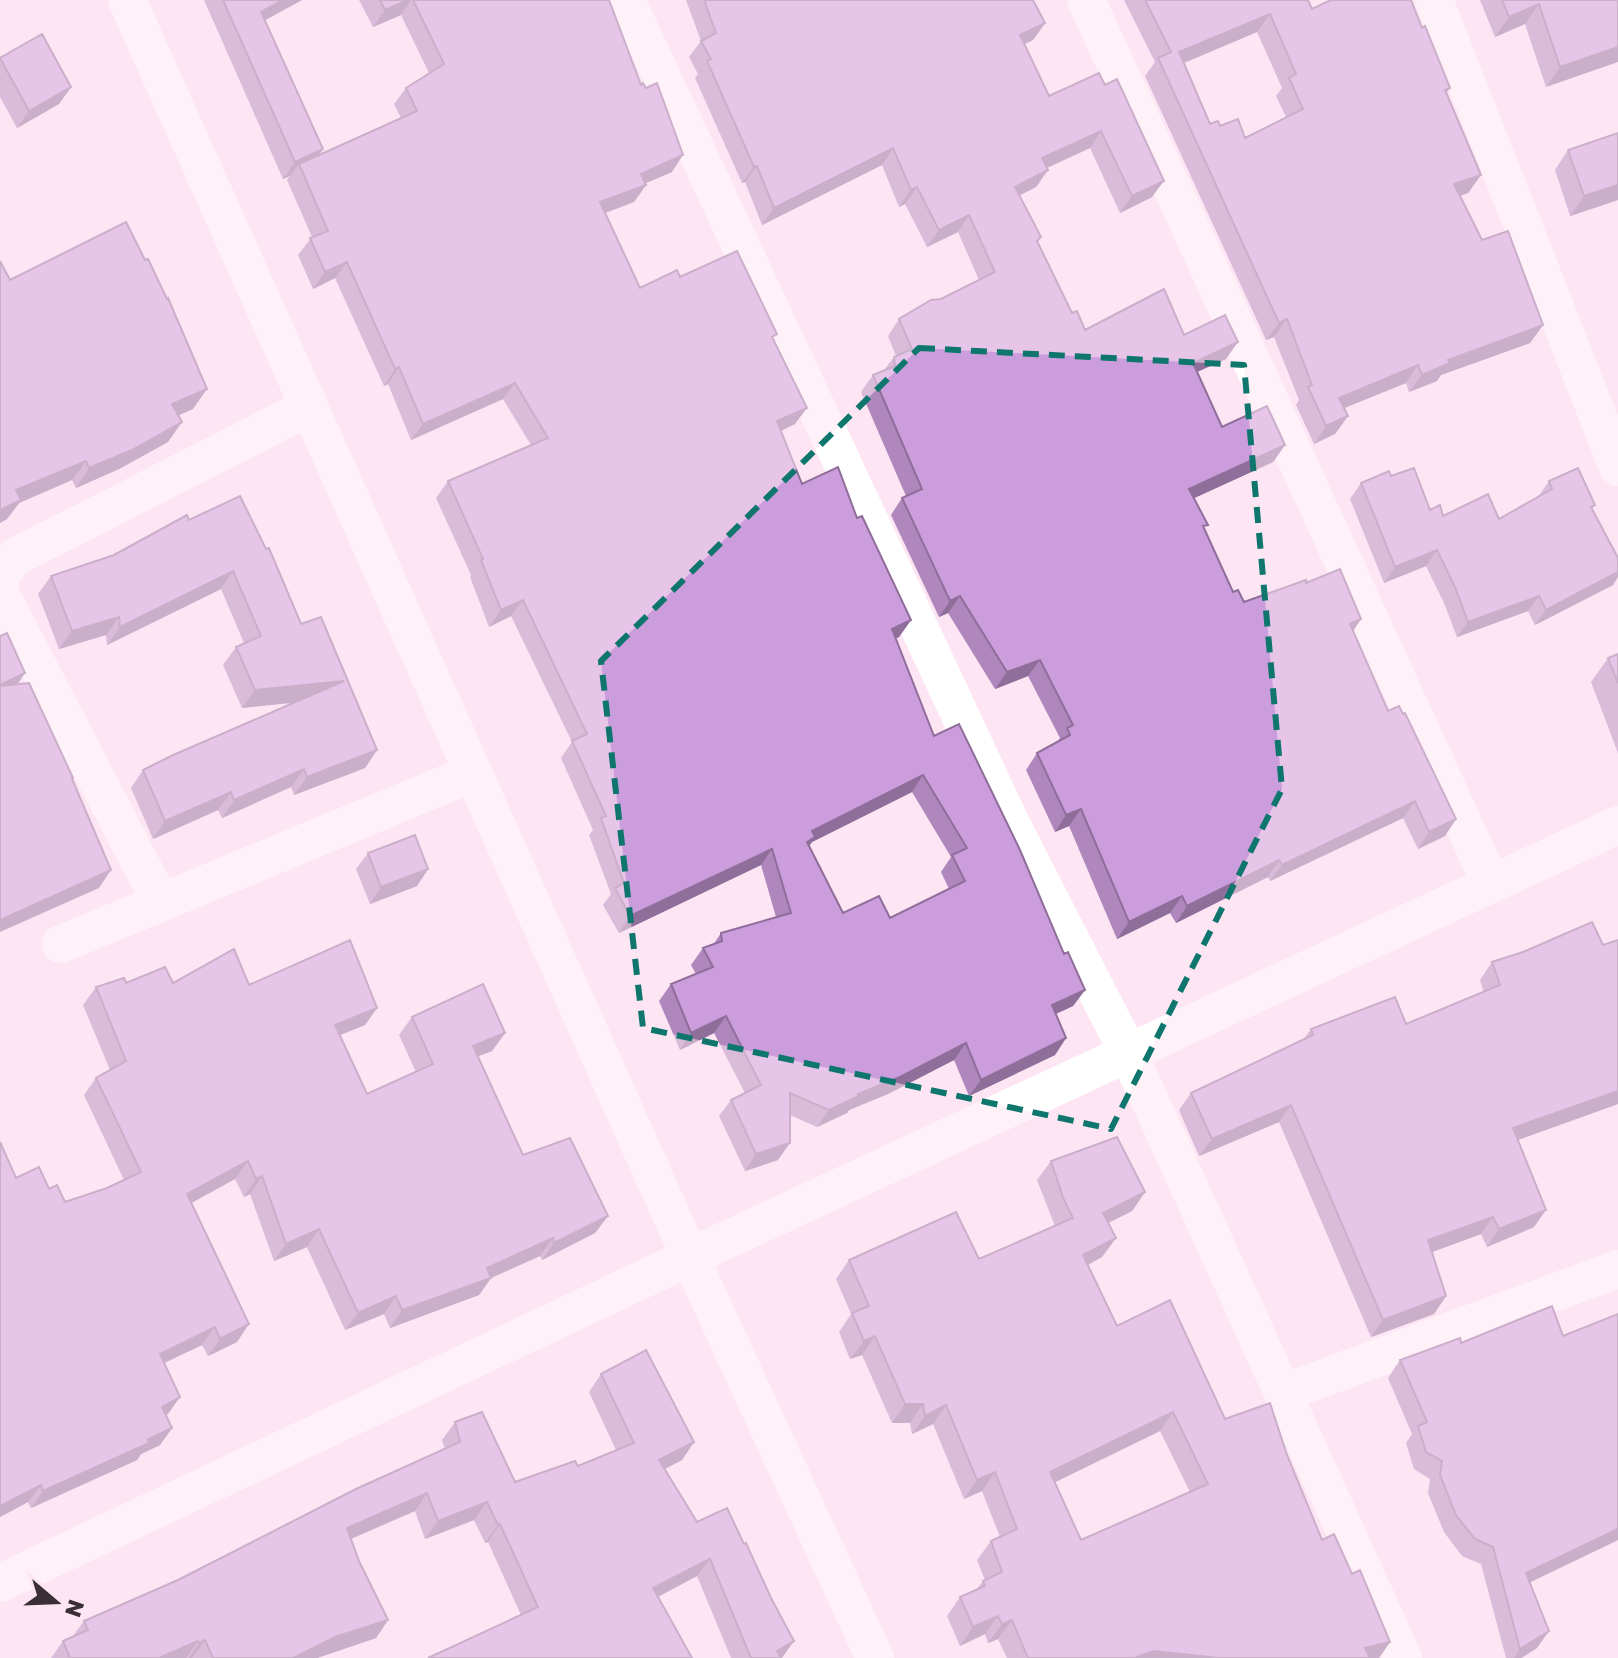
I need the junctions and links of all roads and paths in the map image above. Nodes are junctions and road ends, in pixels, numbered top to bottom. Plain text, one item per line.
1 (127, 0) edge
2 (626, 0) edge
3 (1086, 0) edge
4 (1434, 0) edge
5 (309, 407) junction
6 (1618, 467) edge
7 (0, 575) edge
8 (0, 586) edge
9 (473, 773) junction
10 (1618, 825) edge
11 (1491, 884) junction
12 (161, 903) junction
13 (61, 944) dead end
14 (1128, 1052) junction
15 (690, 1257) junction
16 (1618, 1269) edge
17 (1283, 1393) junction
18 (0, 1583) edge
19 (875, 1658) edge
20 (1403, 1658) edge

1 - 5 street
2 - 14 street
3 - 11 street
4 - 6 street
5 - 7 street
5 - 9 street
8 - 12 street
9 - 12 street
9 - 15 street
10 - 11 street
11 - 14 street
12 - 13 street
14 - 15 street
14 - 17 street
15 - 18 street
15 - 19 street
16 - 17 street
17 - 20 street

